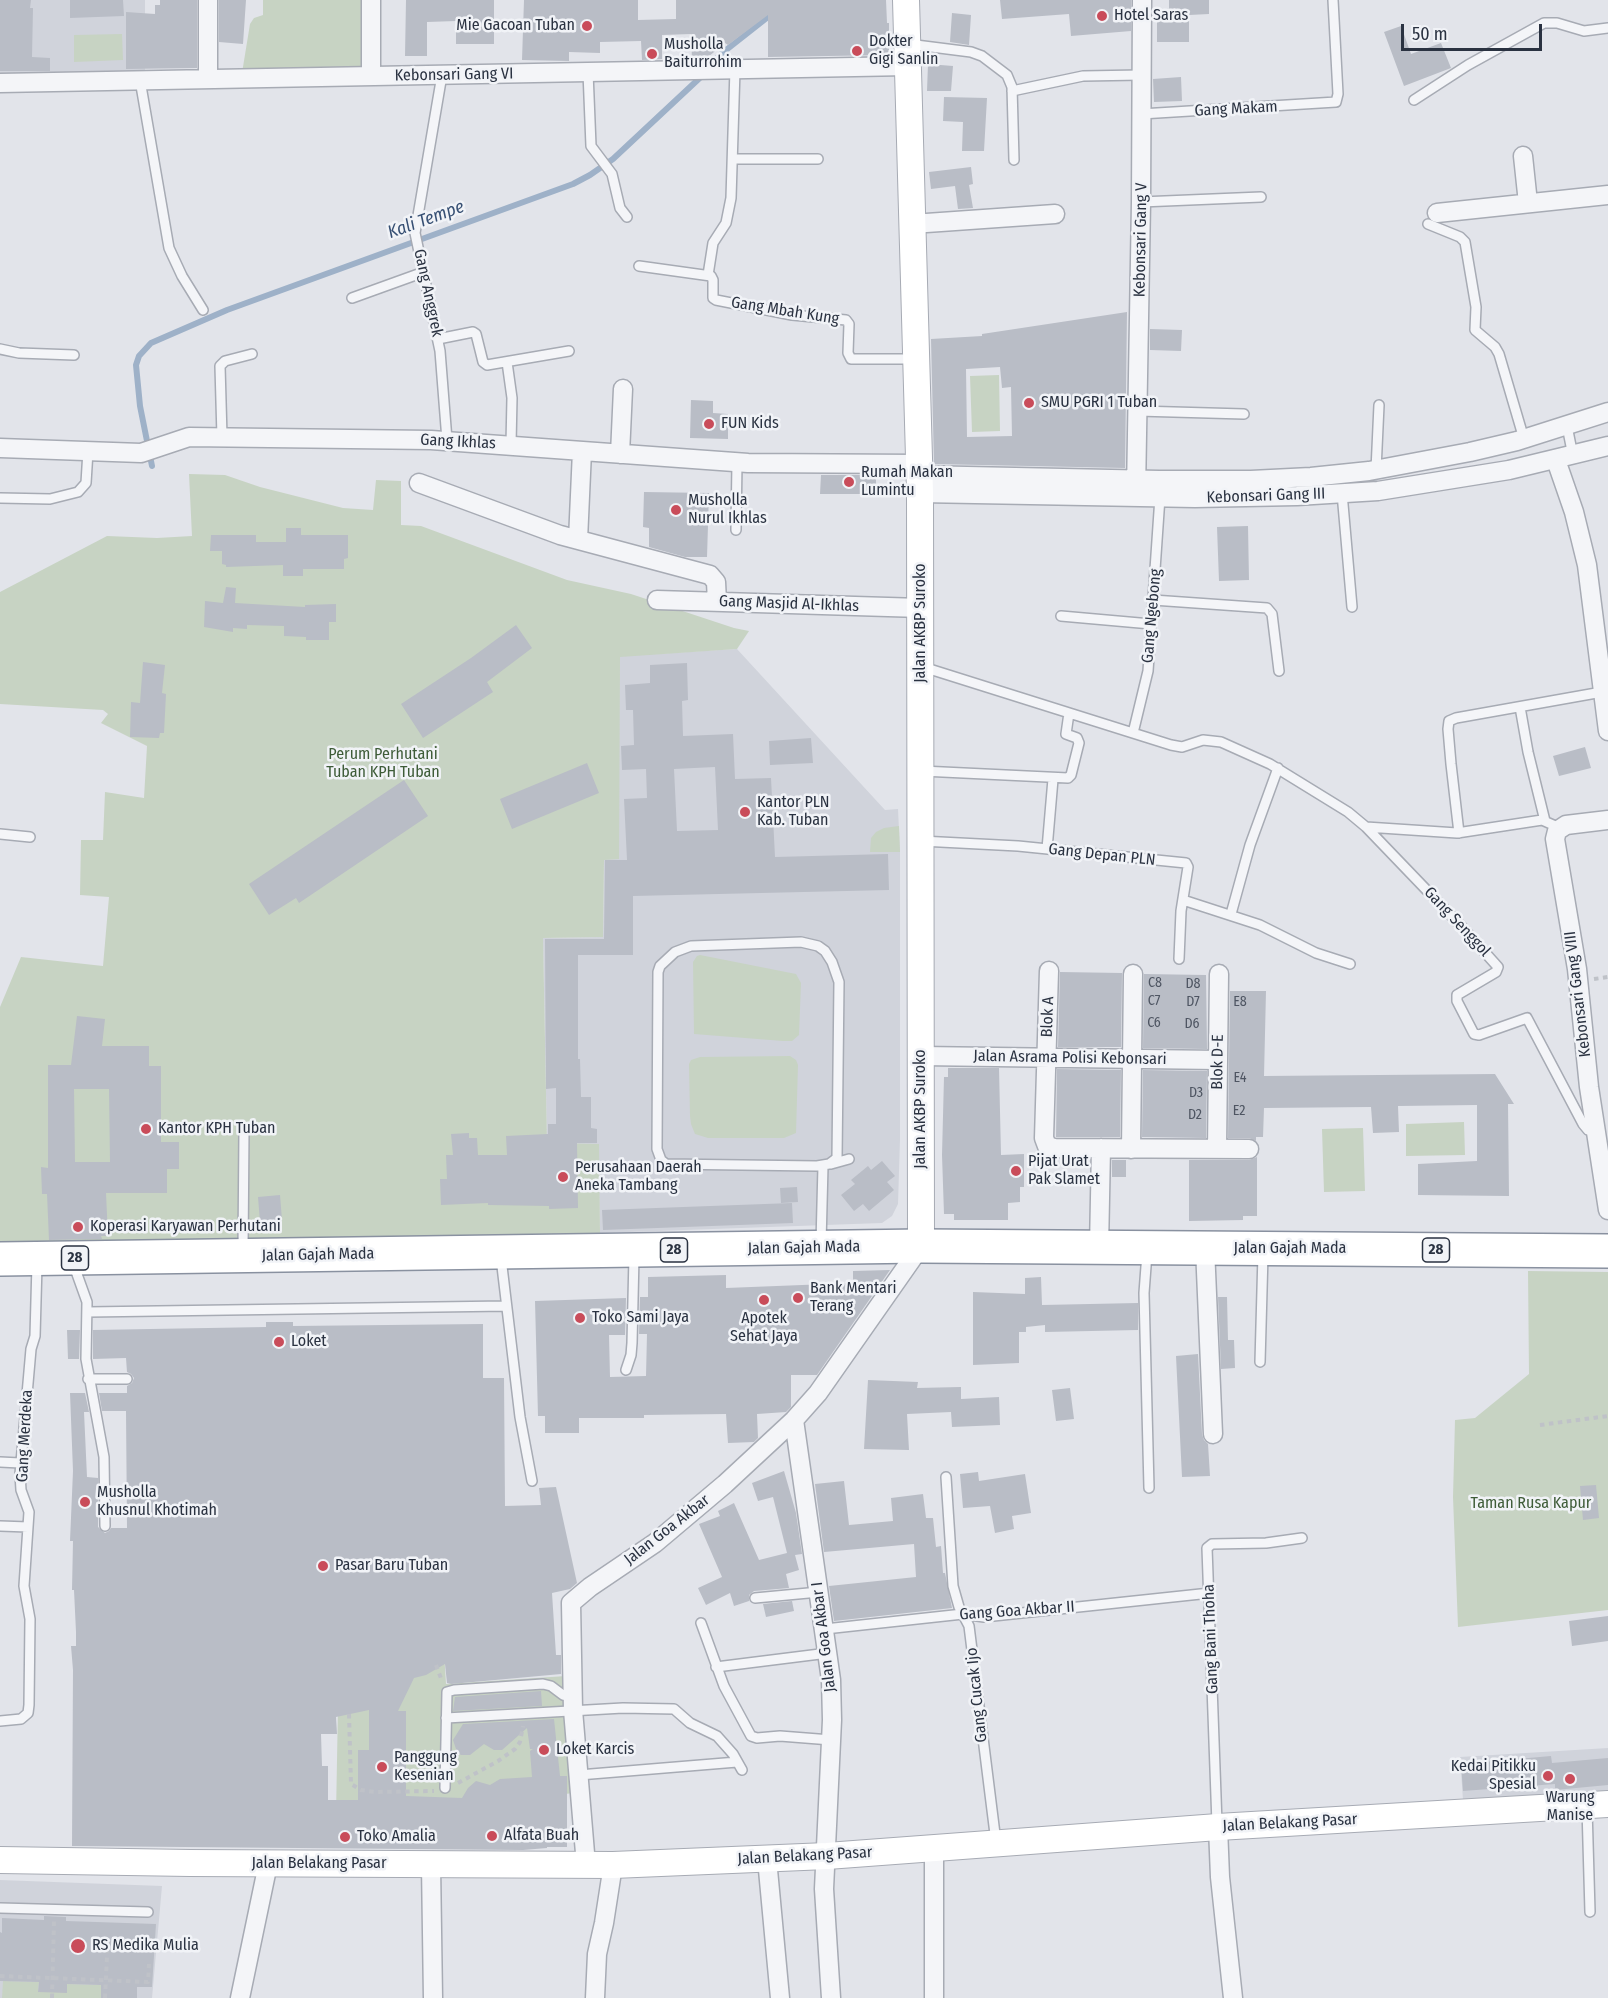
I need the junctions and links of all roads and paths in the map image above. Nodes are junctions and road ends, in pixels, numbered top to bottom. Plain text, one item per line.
1 (208, 0) edge
2 (371, 0) edge
3 (906, 0) edge
4 (1142, 0) edge
5 (1333, 0) edge
6 (1608, 28) edge
7 (908, 55) junction
8 (732, 69) junction
9 (588, 72) junction
10 (442, 75) junction
11 (1142, 75) junction
12 (371, 76) junction
13 (208, 79) junction
14 (140, 80) junction
15 (0, 83) edge
16 (1012, 91) junction
17 (1414, 100) dead end
18 (1142, 114) junction
19 (1523, 156) dead end
20 (733, 159) junction
21 (818, 159) dead end
22 (1014, 160) dead end
23 (1608, 195) edge
24 (1262, 197) dead end
25 (1141, 202) junction
26 (1528, 203) junction
27 (1055, 214) dead end
28 (627, 217) dead end
29 (1433, 219) joint
30 (912, 224) junction
31 (639, 266) dead end
32 (424, 272) junction
33 (708, 275) junction
34 (352, 298) dead end
35 (203, 310) dead end
36 (438, 339) junction
37 (0, 349) edge
38 (569, 351) dead end
39 (252, 354) dead end
40 (75, 355) dead end
41 (916, 359) junction
42 (507, 362) junction
43 (623, 389) dead end
44 (1379, 405) dead end
45 (1138, 411) junction
46 (1608, 412) edge
47 (1244, 414) dead end
48 (1567, 426) junction
49 (222, 437) junction
50 (447, 440) junction
51 (511, 444) junction
52 (1608, 447) edge
53 (0, 448) edge
54 (88, 451) junction
55 (582, 451) junction
56 (1521, 451) junction
57 (620, 454) junction
58 (1565, 458) junction
59 (736, 462) junction
60 (1372, 471) junction
61 (419, 483) dead end
62 (1136, 488) junction
63 (919, 489) junction
64 (1370, 491) junction
65 (1342, 493) junction
66 (1160, 497) junction
67 (0, 498) edge
68 (736, 530) dead end
69 (578, 540) junction
70 (657, 600) dead end
71 (1154, 600) junction
72 (717, 602) junction
73 (1352, 607) dead end
74 (921, 608) junction
75 (1061, 616) dead end
76 (1151, 624) junction
77 (921, 667) junction
78 (1279, 670) dead end
79 (1602, 692) junction
80 (1520, 707) junction
81 (1069, 713) junction
82 (1608, 731) edge
83 (1133, 734) junction
84 (1278, 768) junction
85 (921, 771) junction
86 (1053, 778) junction
87 (1608, 820) edge
88 (1552, 824) junction
89 (1366, 827) junction
90 (1459, 833) junction
91 (0, 834) edge
92 (30, 837) dead end
93 (921, 841) junction
94 (1047, 849) junction
95 (1183, 900) junction
96 (1231, 914) junction
97 (1179, 959) dead end
98 (1350, 964) dead end
99 (1049, 970) dead end
100 (1133, 974) dead end
101 (1219, 974) dead end
102 (921, 1056) junction
103 (1047, 1058) junction
104 (1132, 1059) junction
105 (1218, 1060) junction
106 (244, 1130) dead end
107 (1600, 1141) edge
108 (1101, 1148) junction
109 (1131, 1149) junction
110 (1217, 1149) junction
111 (1249, 1149) dead end
112 (849, 1159) dead end
113 (826, 1165) junction
114 (1608, 1210) edge
115 (921, 1246) junction
116 (821, 1248) junction
117 (1099, 1248) junction
118 (1147, 1248) junction
119 (1205, 1248) junction
120 (1263, 1249) junction
121 (634, 1251) junction
122 (1608, 1251) edge
123 (501, 1252) junction
124 (243, 1256) junction
125 (38, 1258) junction
126 (71, 1258) junction
127 (0, 1259) edge
128 (506, 1306) junction
129 (88, 1312) junction
130 (1260, 1362) dead end
131 (626, 1371) dead end
132 (88, 1379) junction
133 (127, 1379) dead end
134 (1608, 1416) edge
135 (794, 1420) junction
136 (1540, 1425) dead end
137 (1213, 1434) dead end
138 (0, 1462) edge
139 (20, 1463) junction
140 (946, 1477) dead end
141 (532, 1481) dead end
142 (1149, 1488) dead end
143 (0, 1526) edge
144 (105, 1526) dead end
145 (28, 1527) junction
146 (1302, 1538) dead end
147 (819, 1592) junction
148 (1210, 1593) junction
149 (755, 1598) dead end
150 (963, 1614) junction
151 (701, 1623) dead end
152 (825, 1629) junction
153 (828, 1653) junction
154 (716, 1667) junction
155 (573, 1703) junction
156 (524, 1713) junction
157 (349, 1714) dead end
158 (446, 1718) junction
159 (0, 1721) edge
160 (831, 1740) junction
161 (579, 1775) junction
162 (445, 1788) junction
163 (1598, 1804) edge
164 (1218, 1827) junction
165 (996, 1844) junction
166 (934, 1848) junction
167 (827, 1856) junction
168 (766, 1859) junction
169 (0, 1860) edge
170 (268, 1864) junction
171 (586, 1864) junction
172 (431, 1865) junction
173 (613, 1865) junction
174 (0, 1908) edge
175 (55, 1910) junction
176 (148, 1912) dead end
177 (1590, 1912) dead end
178 (108, 1936) dead end
179 (149, 1964) dead end
180 (0, 1976) edge
181 (52, 1978) junction
182 (106, 1980) junction
183 (52, 1998) edge
184 (105, 1998) edge
185 (240, 1998) edge
186 (433, 1998) edge
187 (595, 1998) edge
188 (780, 1998) edge
189 (831, 1998) edge
190 (934, 1998) edge
191 (1233, 1998) edge

1 - 13 street
2 - 12 street
3 - 7 street, Jalan AKBP Suroko
4 - 11 street, Kebonsari Gang V
5 - 18 lane, Gang Makam
6 - 17 lane
7 - 8 street, Kebonsari Gang VI
7 - 16 lane
7 - 30 street, Jalan AKBP Suroko
8 - 9 street, Kebonsari Gang VI
8 - 20 lane
9 - 10 street, Kebonsari Gang VI
9 - 28 lane
10 - 12 street, Kebonsari Gang VI
10 - 32 lane, Gang Anggrek
11 - 16 lane
11 - 18 street, Kebonsari Gang V
12 - 13 street, Kebonsari Gang VI
13 - 14 street, Kebonsari Gang VI
14 - 15 street, Kebonsari Gang VI
14 - 35 lane
16 - 22 lane
18 - 25 street, Kebonsari Gang V
19 - 26 street
20 - 21 lane
20 - 33 lane
23 - 26 street
24 - 25 lane
25 - 45 street, Kebonsari Gang V
26 - 29 street
27 - 30 street
29 - 56 lane
30 - 41 street, Jalan AKBP Suroko
31 - 33 lane
32 - 34 lane
32 - 36 lane, Gang Anggrek
33 - 41 lane, Gang Mbah Kung
36 - 42 lane
36 - 50 lane, Gang Anggrek
37 - 40 lane
38 - 42 lane
39 - 49 lane
41 - 63 street, Jalan AKBP Suroko
42 - 51 lane
43 - 57 street
44 - 60 lane
45 - 47 lane
45 - 62 street, Kebonsari Gang V
46 - 48 street
48 - 56 street
48 - 58 lane
49 - 50 street, Gang Ikhlas
49 - 54 street, Gang Ikhlas
50 - 51 street, Gang Ikhlas
51 - 55 street, Gang Ikhlas
52 - 58 street, Kebonsari Gang III
53 - 54 street, Gang Ikhlas
54 - 67 lane
55 - 57 street, Gang Ikhlas
55 - 69 street
56 - 58 street, Kebonsari Gang III
56 - 60 street
56 - 64 street, Kebonsari Gang III
57 - 59 street, Gang Ikhlas
58 - 79 street
59 - 63 street, Gang Ikhlas
59 - 68 lane
60 - 62 street
60 - 64 lane
61 - 69 street
62 - 63 street, Kebonsari Gang III
62 - 66 street, Kebonsari Gang III
63 - 74 street, Jalan AKBP Suroko
64 - 65 street, Kebonsari Gang III
65 - 66 street, Kebonsari Gang III
65 - 73 lane
66 - 71 lane, Gang Ngebong
69 - 72 street
70 - 72 street, Gang Masjid Al-Ikhlas
71 - 76 lane, Gang Ngebong
71 - 78 lane
72 - 74 street, Gang Masjid Al-Ikhlas
74 - 77 street, Jalan AKBP Suroko
75 - 76 lane
76 - 83 lane, Gang Ngebong
77 - 81 lane
77 - 85 street, Jalan AKBP Suroko
79 - 80 lane
79 - 82 street
80 - 88 lane
80 - 90 lane
81 - 83 lane
81 - 86 lane
83 - 84 lane
84 - 89 lane
84 - 96 lane
85 - 86 lane
85 - 93 street, Jalan AKBP Suroko
86 - 94 lane
87 - 88 street
88 - 90 lane
88 - 107 street, Kebonsari Gang VIII
89 - 90 lane
89 - 107 lane, Gang Senggol
91 - 92 lane
93 - 94 lane, Gang Depan PLN
93 - 102 street, Jalan AKBP Suroko
94 - 95 lane, Gang Depan PLN
95 - 96 lane
95 - 97 lane, Gang Depan PLN
96 - 98 lane
99 - 103 street, Blok A
100 - 104 street
101 - 105 street, Blok D-E
102 - 103 street, Jalan Asrama Polisi Kebonsari
102 - 115 street, Jalan AKBP Suroko
103 - 104 street, Jalan Asrama Polisi Kebonsari
103 - 108 street, Blok A
104 - 105 street, Jalan Asrama Polisi Kebonsari
104 - 109 street
105 - 110 street, Blok D-E
106 - 124 lane
107 - 114 street, Kebonsari Gang VIII
108 - 109 street
108 - 117 street
109 - 110 street
110 - 111 street
112 - 113 lane
113 - 113 lane
113 - 116 lane
115 - 116 highway, Jalan Gajah Mada / 28
115 - 117 highway, Jalan Gajah Mada / 28
115 - 135 street, Jalan Goa Akbar
116 - 121 highway, Jalan Gajah Mada / 28
117 - 118 highway, Jalan Gajah Mada / 28
118 - 119 highway, Jalan Gajah Mada / 28
118 - 142 lane
119 - 120 highway, Jalan Gajah Mada / 28
119 - 137 street
120 - 122 highway, Jalan Gajah Mada / 28
120 - 130 lane
121 - 123 highway, Jalan Gajah Mada / 28
121 - 131 lane
123 - 124 highway, Jalan Gajah Mada / 28
123 - 128 lane
124 - 126 highway, Jalan Gajah Mada / 28
125 - 126 highway, Jalan Gajah Mada / 28
125 - 127 highway, Jalan Gajah Mada / 28
125 - 139 lane, Gang Merdeka
126 - 129 lane
128 - 129 lane
128 - 141 lane
129 - 132 lane
132 - 133 lane
132 - 144 lane
134 - 136 path
135 - 147 street, Jalan Goa Akbar I
135 - 155 street, Jalan Goa Akbar
138 - 139 lane
139 - 145 lane, Gang Merdeka
140 - 150 lane, Gang Cucak Ijo
143 - 145 lane
145 - 159 lane, Gang Merdeka
146 - 148 lane, Gang Bani Thoha
147 - 149 lane
147 - 152 street, Jalan Goa Akbar I
148 - 150 lane, Gang Goa Akbar II
148 - 164 lane, Gang Bani Thoha
150 - 152 lane, Gang Goa Akbar II
150 - 165 lane, Gang Cucak Ijo
151 - 154 lane
152 - 153 street, Jalan Goa Akbar I
153 - 154 lane
153 - 160 street, Jalan Goa Akbar I
154 - 160 lane
155 - 156 lane
155 - 158 lane
155 - 161 street, Jalan Goa Akbar
155 - 161 lane
156 - 158 lane
156 - 162 path
157 - 162 path
158 - 162 lane
160 - 167 street, Jalan Goa Akbar I
161 - 171 street, Jalan Goa Akbar
163 - 164 street, Jalan Belakang Pasar
163 - 177 lane
164 - 165 street, Jalan Belakang Pasar
164 - 191 street
165 - 166 street, Jalan Belakang Pasar
166 - 167 street, Jalan Belakang Pasar
166 - 190 street
167 - 168 street, Jalan Belakang Pasar
167 - 189 street, Jalan Goa Akbar I
168 - 173 street, Jalan Belakang Pasar
168 - 188 street
169 - 170 street, Jalan Belakang Pasar
170 - 172 street, Jalan Belakang Pasar
170 - 185 street
171 - 172 street, Jalan Belakang Pasar
171 - 173 street, Jalan Belakang Pasar
172 - 186 street
173 - 187 street
174 - 175 lane
175 - 176 lane
175 - 181 path
178 - 182 path
179 - 182 path
180 - 181 path
181 - 182 path
181 - 183 path
182 - 184 path

